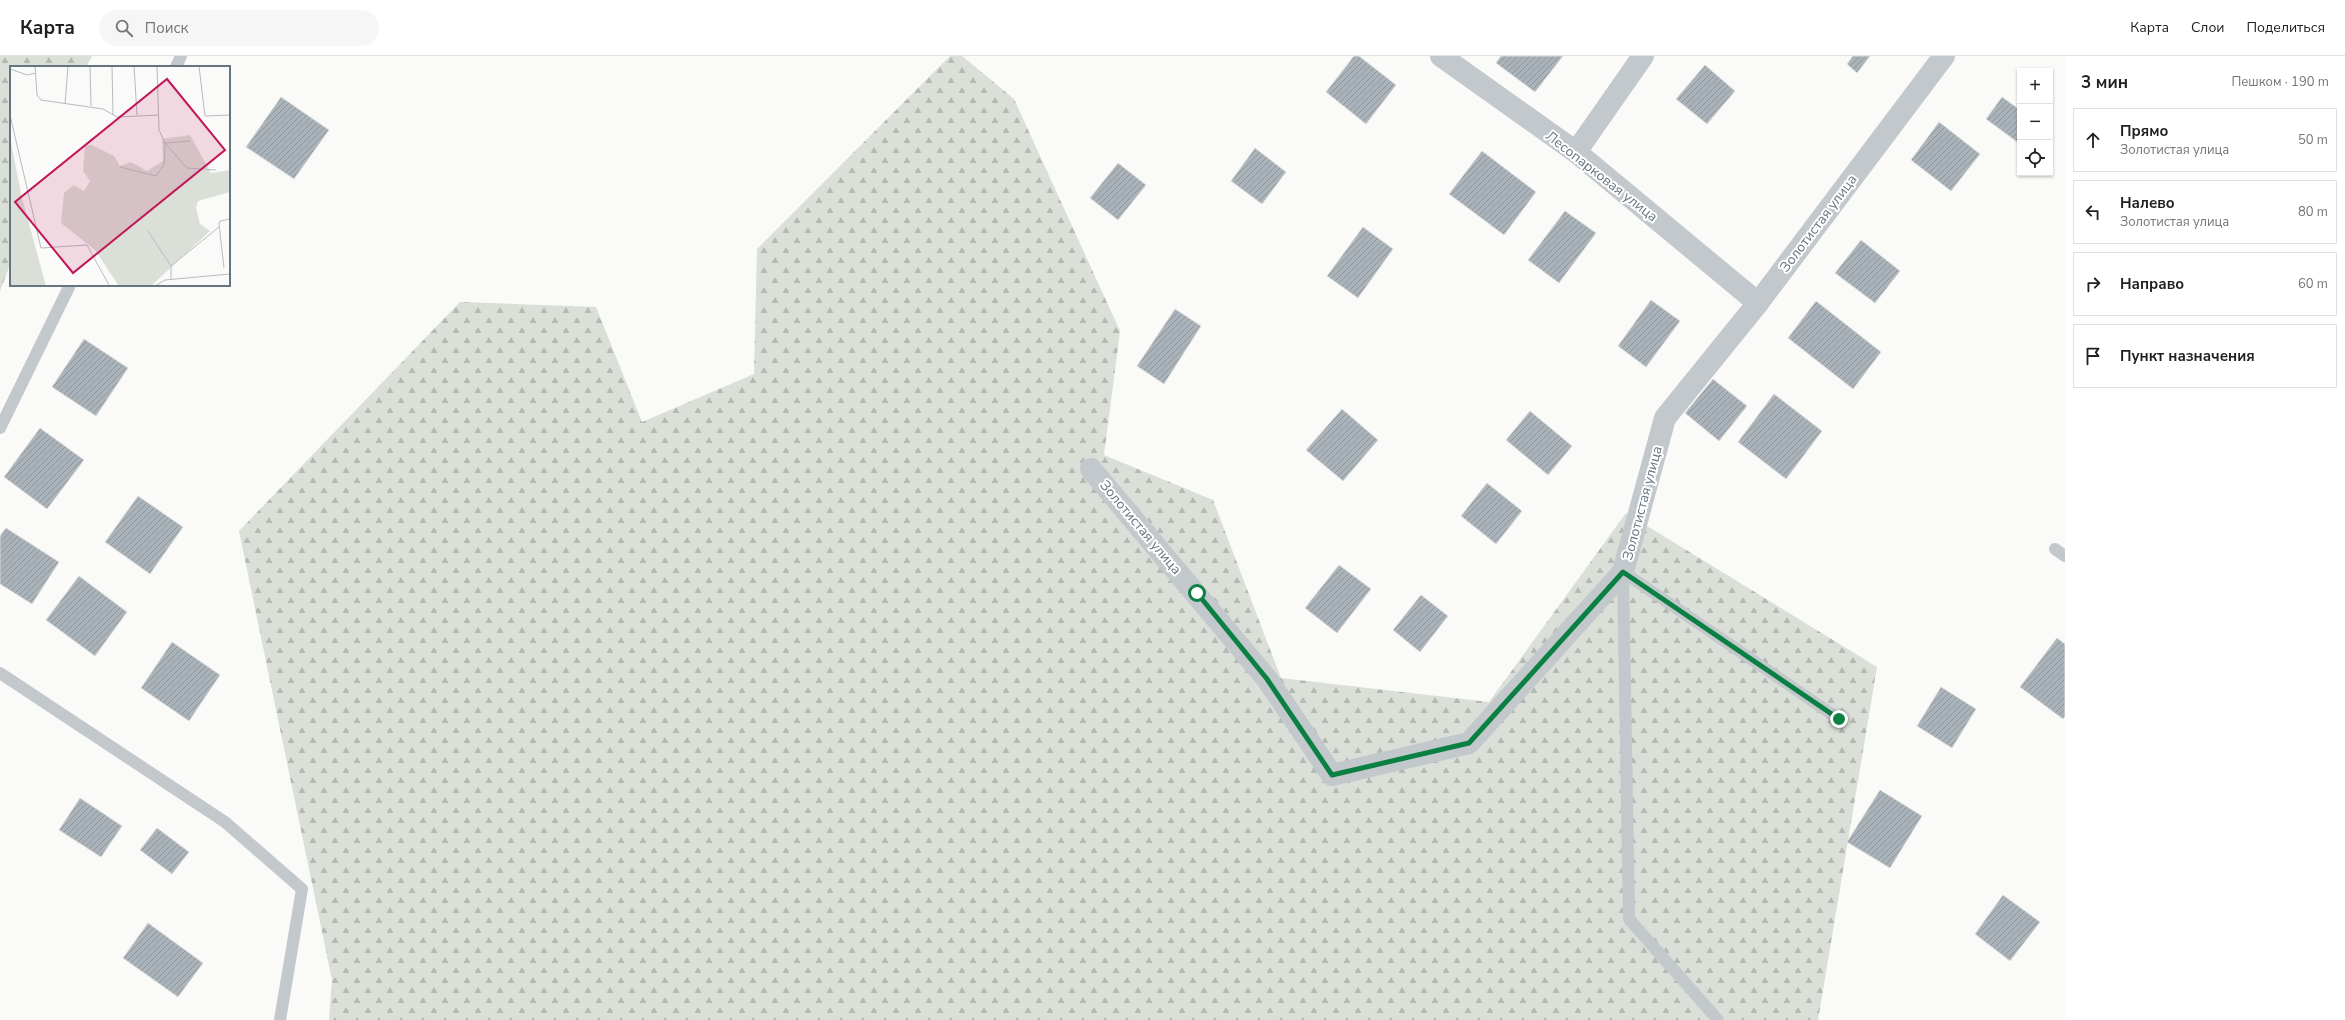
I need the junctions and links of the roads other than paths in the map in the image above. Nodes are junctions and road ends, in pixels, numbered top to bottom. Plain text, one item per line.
1 (181, 56) edge
2 (1441, 56) edge
3 (1643, 56) edge
4 (1944, 56) edge
5 (176, 66) edge
6 (1576, 152) junction
7 (70, 286) edge
8 (1758, 303) junction
9 (0, 428) edge
10 (1091, 469) dead end
11 (2055, 549) dead end
12 (2065, 556) edge
13 (1623, 572) junction
14 (0, 673) edge
15 (1839, 719) dead end
16 (280, 1020) edge
17 (1718, 1020) edge

1 - 5 lane
2 - 6 street, Лесопарковая улица
3 - 6 street
4 - 8 street, Золотистая улица
6 - 8 street, Лесопарковая улица
7 - 9 lane
8 - 13 street, Золотистая улица
10 - 13 street, Золотистая улица
11 - 12 lane
13 - 15 lane
13 - 17 lane
14 - 16 lane

